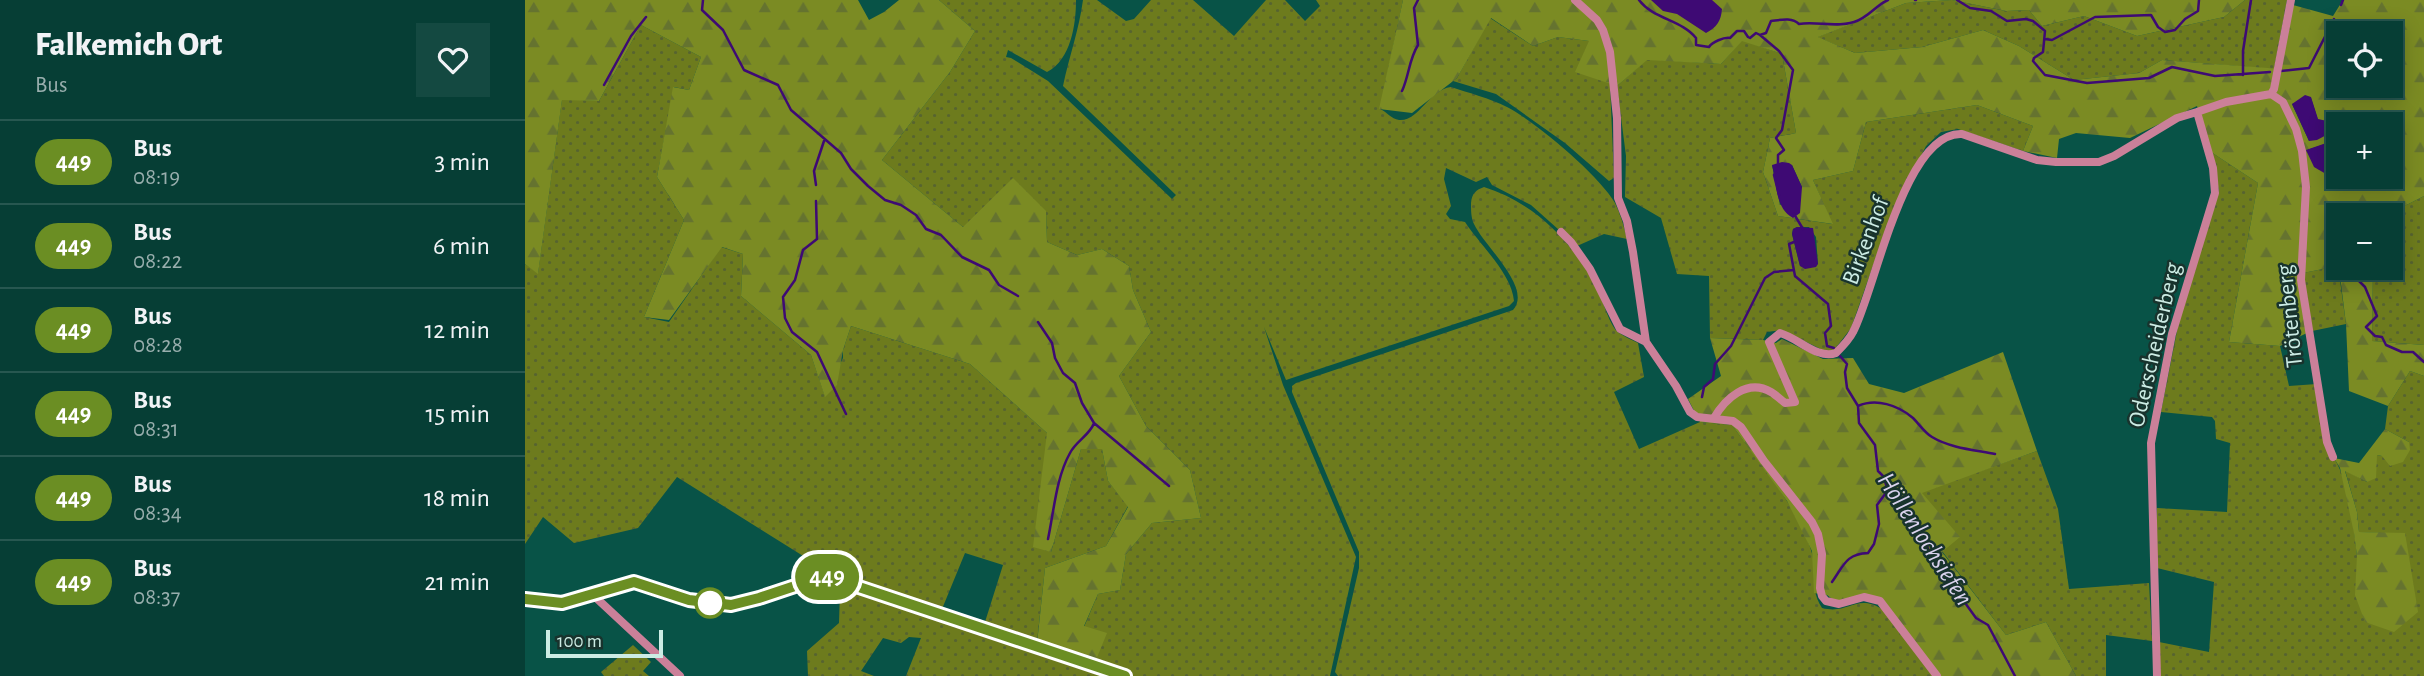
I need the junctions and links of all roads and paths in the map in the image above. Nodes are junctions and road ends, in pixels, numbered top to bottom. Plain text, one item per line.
1 (1575, 0) edge
2 (2291, 0) edge
3 (2271, 94) junction
4 (2197, 111) junction
5 (1561, 232) dead end
6 (1646, 342) junction
7 (1714, 418) junction
8 (2333, 457) dead end
9 (592, 594) junction
10 (525, 599) edge
11 (680, 676) edge
12 (1125, 676) edge
13 (1937, 676) edge
14 (2157, 676) edge

1 - 6 street
2 - 3 street
3 - 4 street
3 - 8 street, Trötenberg
4 - 7 street, Birkenhof
4 - 14 street, Oderscheiderberg
5 - 6 street
6 - 7 street
7 - 13 street
9 - 10 street
9 - 11 street
9 - 12 street

